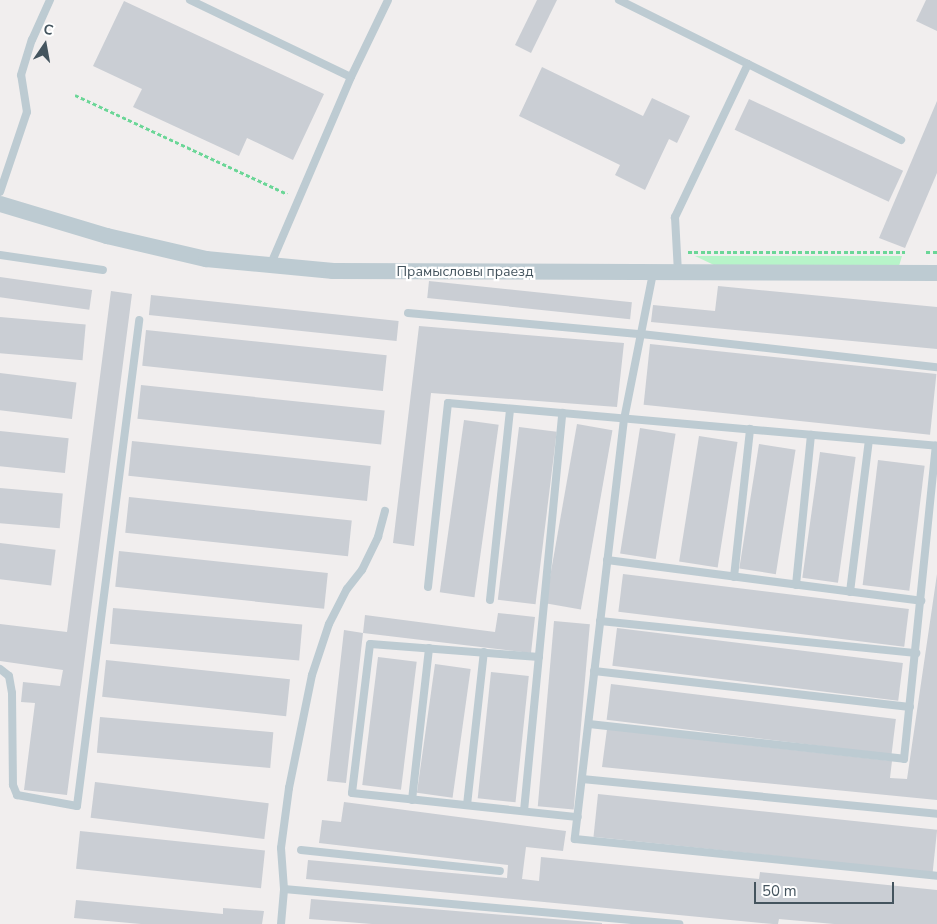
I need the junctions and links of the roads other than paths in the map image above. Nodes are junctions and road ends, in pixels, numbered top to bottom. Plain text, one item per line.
1 (50, 0) edge
2 (190, 0) edge
3 (388, 0) edge
4 (619, 0) edge
5 (748, 64) junction
6 (351, 77) junction
7 (901, 140) dead end
8 (0, 192) edge
9 (0, 204) edge
10 (0, 255) edge
11 (270, 266) junction
12 (103, 270) dead end
13 (653, 273) junction
14 (678, 273) junction
15 (937, 273) edge
16 (408, 314) dead end
17 (139, 320) dead end
18 (640, 334) junction
19 (937, 367) edge
20 (510, 409) junction
21 (562, 413) junction
22 (624, 418) junction
23 (750, 429) junction
24 (811, 435) junction
25 (869, 440) junction
26 (937, 446) edge
27 (385, 511) dead end
28 (607, 560) junction
29 (734, 577) junction
30 (796, 585) junction
31 (428, 587) dead end
32 (850, 592) junction
33 (490, 600) dead end
34 (921, 601) junction
35 (600, 621) junction
36 (429, 648) junction
37 (484, 652) junction
38 (916, 653) junction
39 (539, 656) junction
40 (0, 668) edge
41 (594, 672) junction
42 (910, 708) junction
43 (589, 724) junction
44 (582, 779) junction
45 (412, 800) junction
46 (467, 805) junction
47 (524, 811) junction
48 (937, 814) edge
49 (578, 817) junction
50 (301, 850) dead end
51 (500, 871) dead end
52 (937, 876) edge
53 (284, 889) junction
54 (281, 924) edge
55 (678, 924) edge

1 - 8 lane
2 - 6 lane
3 - 6 lane
4 - 5 lane
5 - 7 lane
5 - 14 lane
6 - 11 lane
9 - 11 street, Прамысловы праезд
10 - 12 lane
11 - 13 street, Прамысловы праезд
13 - 14 street, Прамысловы праезд
13 - 18 lane
14 - 15 street, Прамысловы праезд
16 - 18 lane
17 - 40 lane
18 - 19 lane
18 - 22 lane
20 - 21 lane
20 - 31 lane
20 - 33 lane
21 - 22 lane
21 - 39 lane
22 - 23 lane
22 - 28 lane
23 - 24 lane
23 - 29 lane
24 - 25 lane
24 - 30 lane
25 - 26 lane
25 - 32 lane
26 - 34 lane
27 - 53 lane
28 - 29 lane
28 - 35 lane
29 - 30 lane
30 - 32 lane
32 - 34 lane
34 - 38 lane
35 - 38 lane
35 - 41 lane
36 - 37 lane
36 - 45 lane
36 - 45 lane
37 - 39 lane
37 - 46 lane
38 - 42 lane
39 - 47 lane
41 - 42 lane
41 - 43 lane
42 - 43 lane
43 - 44 lane
44 - 48 lane
44 - 49 lane
45 - 46 lane
46 - 47 lane
47 - 49 lane
49 - 52 lane
50 - 51 lane
53 - 54 lane
53 - 55 lane

